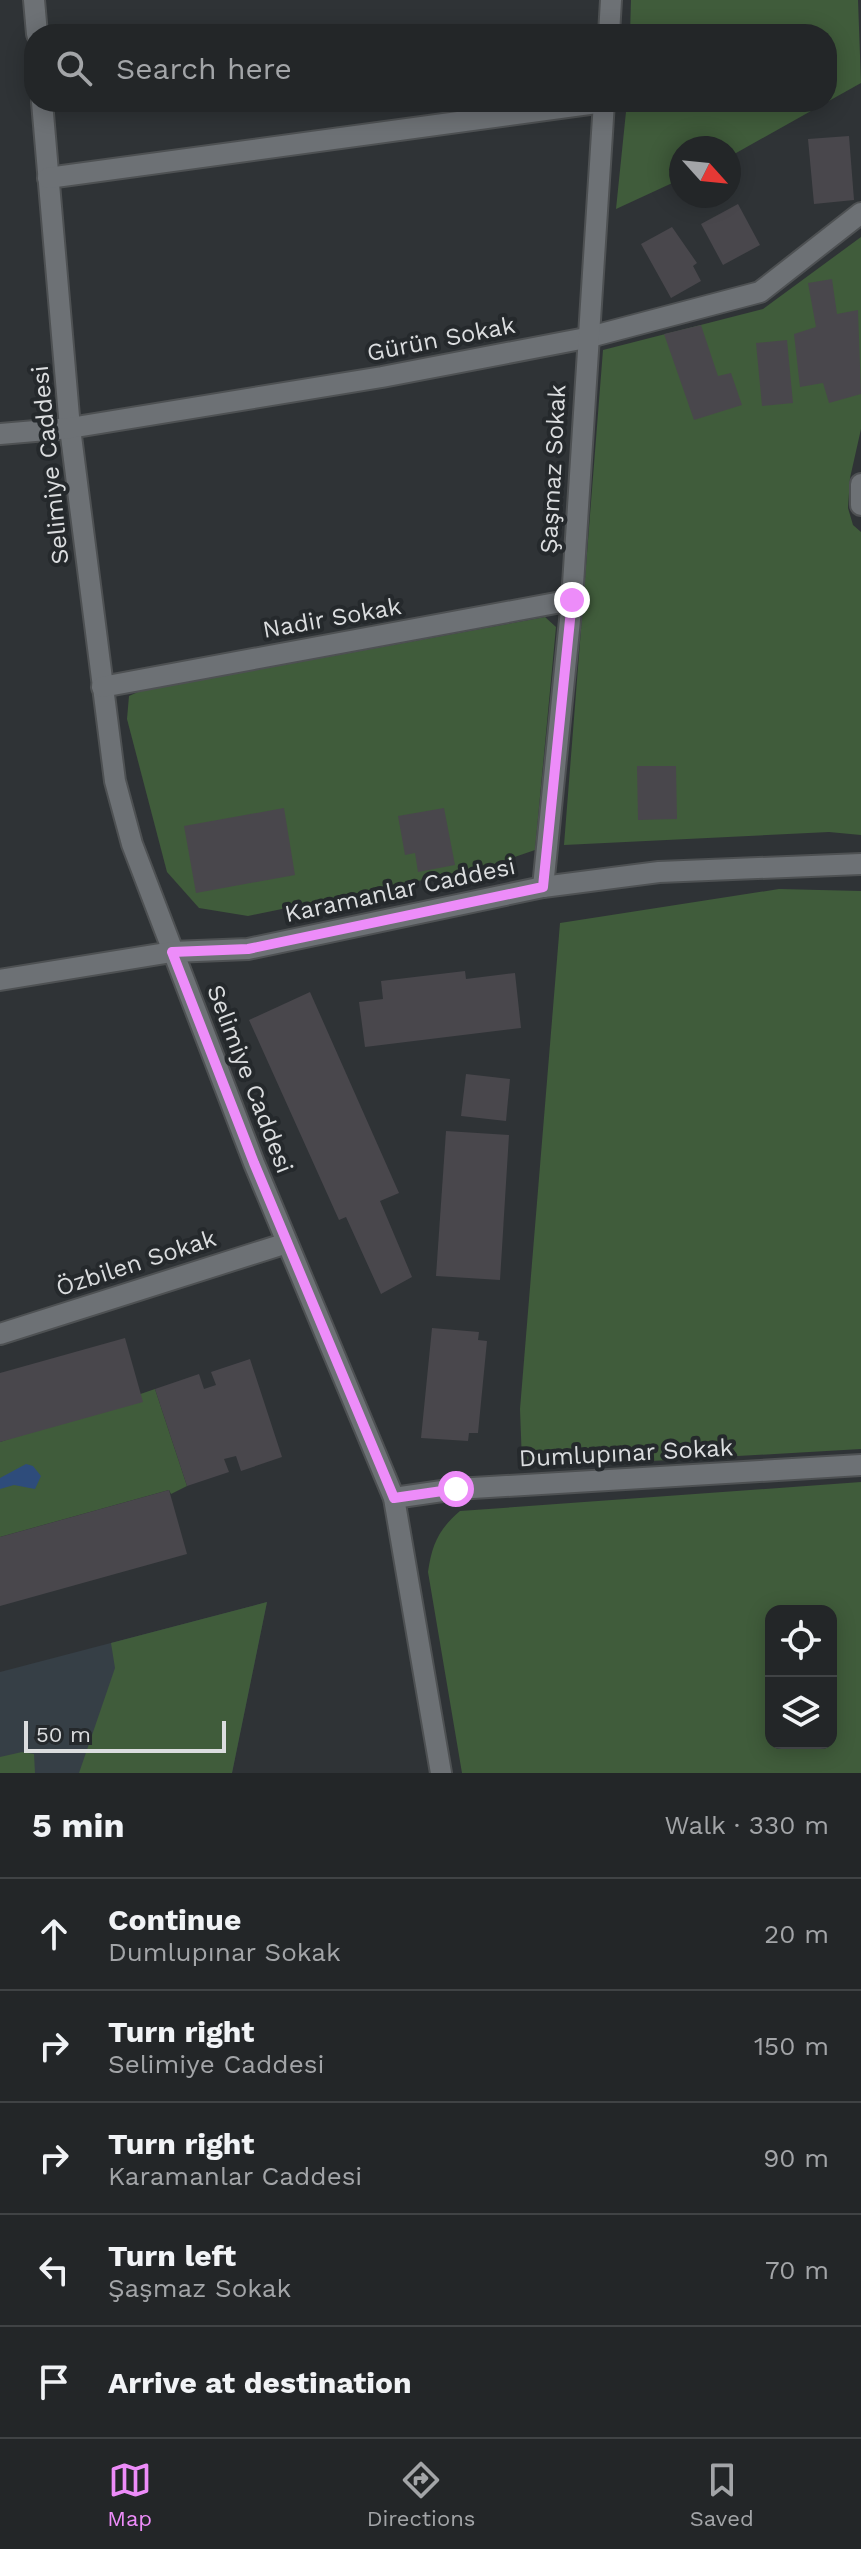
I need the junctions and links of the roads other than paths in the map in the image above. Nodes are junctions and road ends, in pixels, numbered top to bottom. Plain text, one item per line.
1 (34, 0) edge
2 (611, 0) edge
3 (36, 24) edge
4 (610, 24) edge
5 (43, 112) edge
6 (531, 112) edge
7 (603, 112) edge
8 (48, 178) junction
9 (861, 213) edge
10 (586, 338) junction
11 (70, 428) junction
12 (0, 434) edge
13 (861, 484) edge
14 (861, 505) edge
15 (572, 600) junction
16 (102, 687) junction
17 (861, 864) edge
18 (543, 887) junction
19 (172, 952) junction
20 (0, 980) edge
21 (287, 1243) junction
22 (0, 1334) edge
23 (861, 1465) edge
24 (394, 1498) junction
25 (441, 1773) edge

1 - 3 street
2 - 4 street
5 - 8 street, Selimiye Caddesi
6 - 8 street
7 - 10 street, Şaşmaz Sokak
8 - 11 street, Selimiye Caddesi
9 - 10 street, Gürün Sokak
10 - 11 street, Gürün Sokak
10 - 15 street, Şaşmaz Sokak
11 - 12 street, Gürün Sokak
11 - 16 street, Selimiye Caddesi
13 - 14 street
15 - 16 street, Nadir Sokak
15 - 18 street, Şaşmaz Sokak
16 - 19 street, Selimiye Caddesi
17 - 18 street, Karamanlar Caddesi
18 - 19 street, Karamanlar Caddesi
19 - 20 street, Karamanlar Caddesi
19 - 21 street, Selimiye Caddesi
21 - 22 street, Özbilen Sokak
21 - 24 street, Selimiye Caddesi
23 - 24 street, Dumlupınar Sokak
24 - 25 street, Selimiye Caddesi

